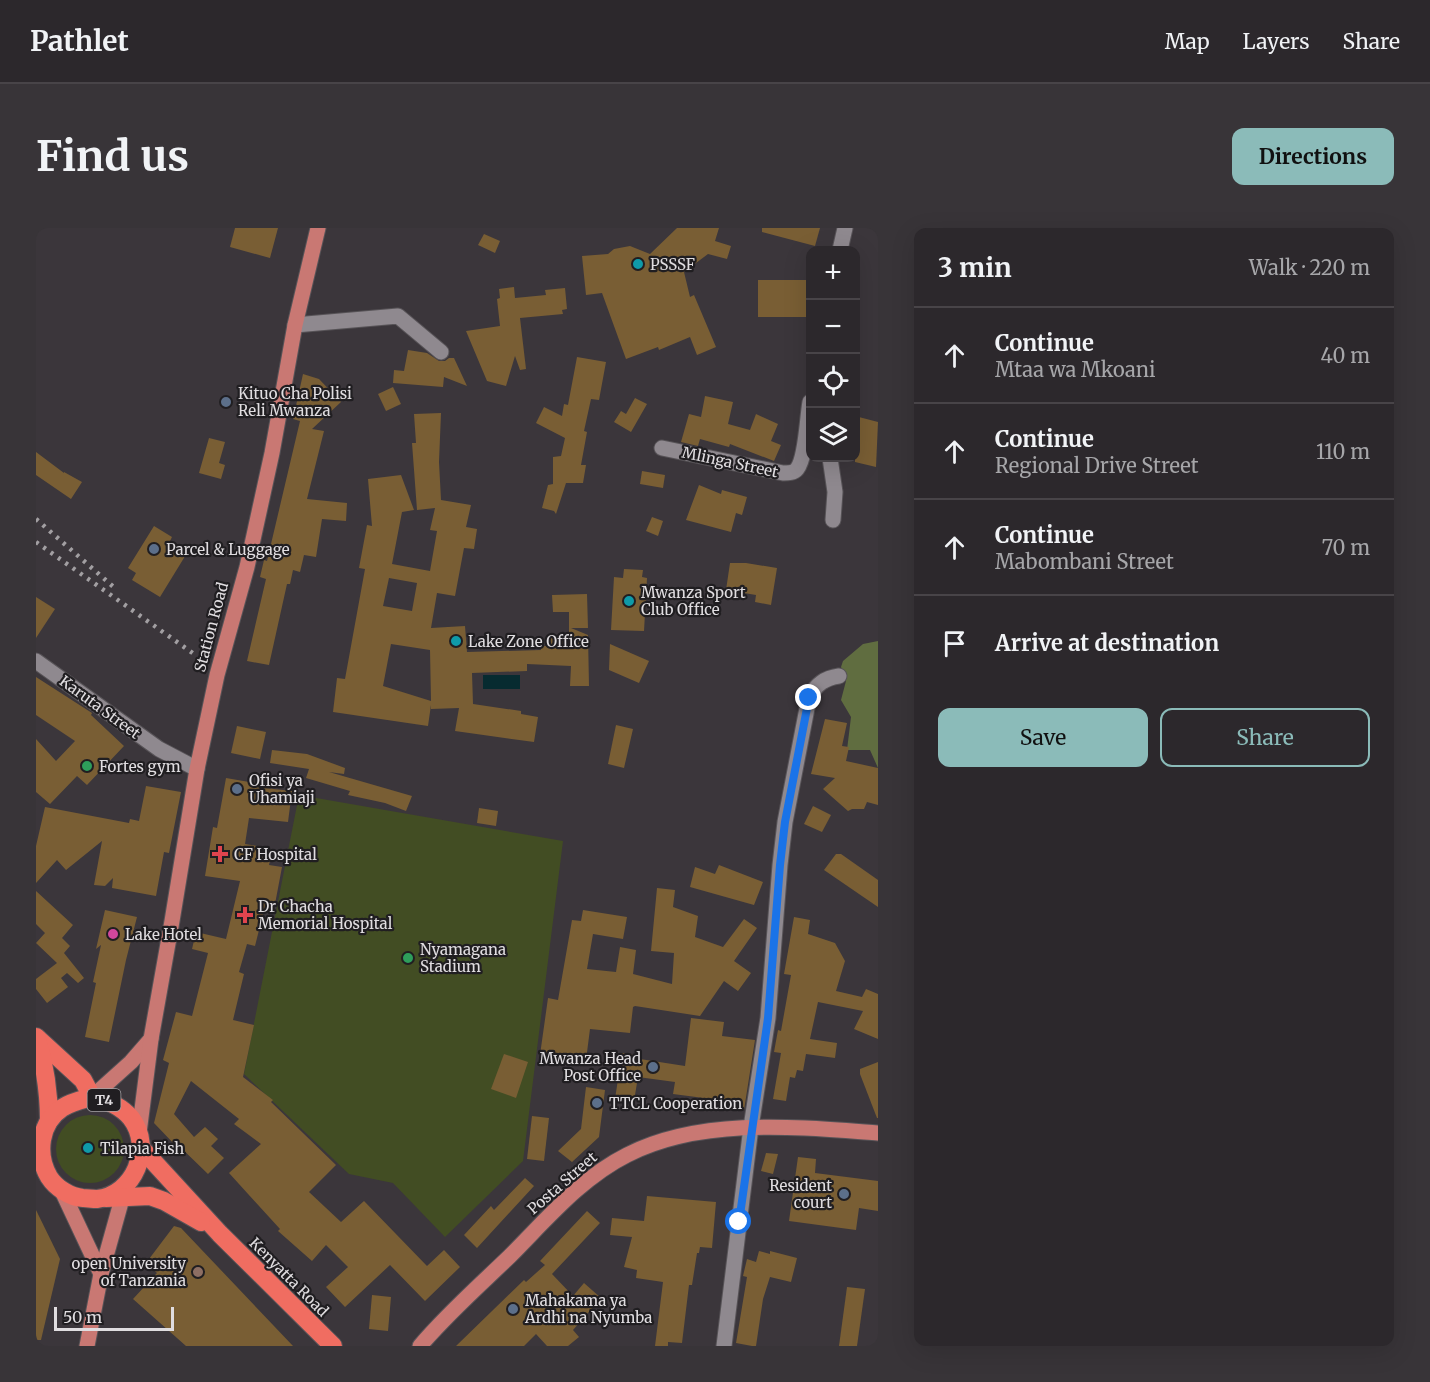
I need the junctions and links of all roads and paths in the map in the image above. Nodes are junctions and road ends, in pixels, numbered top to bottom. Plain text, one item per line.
1 (318, 228) edge
2 (845, 228) edge
3 (841, 246) edge
4 (296, 326) junction
5 (441, 352) dead end
6 (806, 444) edge
7 (662, 448) dead end
8 (831, 462) edge
9 (833, 520) dead end
10 (36, 661) edge
11 (839, 676) dead end
12 (196, 769) junction
13 (36, 1037) edge
14 (151, 1038) junction
15 (92, 1096) junction
16 (49, 1121) junction
17 (751, 1127) junction
18 (878, 1133) edge
19 (140, 1140) junction
20 (62, 1191) junction
21 (124, 1191) junction
22 (220, 1234) junction
23 (101, 1274) junction
24 (87, 1346) edge
25 (333, 1346) edge
26 (420, 1346) edge
27 (724, 1346) edge

1 - 4 main road, Station Road
2 - 3 street
4 - 5 street
4 - 12 main road, Station Road
6 - 7 street, Mlinga Street
8 - 9 street
10 - 12 street, Karuta Street
11 - 17 street
12 - 14 main road, Station Road
13 - 15 highway, T4
13 - 16 highway, T4
14 - 15 main road, Station Road
14 - 19 main road, Station Road
15 - 16 highway, T4
15 - 19 highway, T4
16 - 20 highway, T4
17 - 18 main road, Posta Street
17 - 26 main road, Posta Street
17 - 27 street
19 - 21 highway
19 - 22 highway, Kenyatta Road / T4
20 - 21 highway, T4
20 - 23 main road
21 - 22 highway, Kenyatta Road / T4
21 - 23 main road
22 - 25 highway, Kenyatta Road / T4
23 - 24 main road

